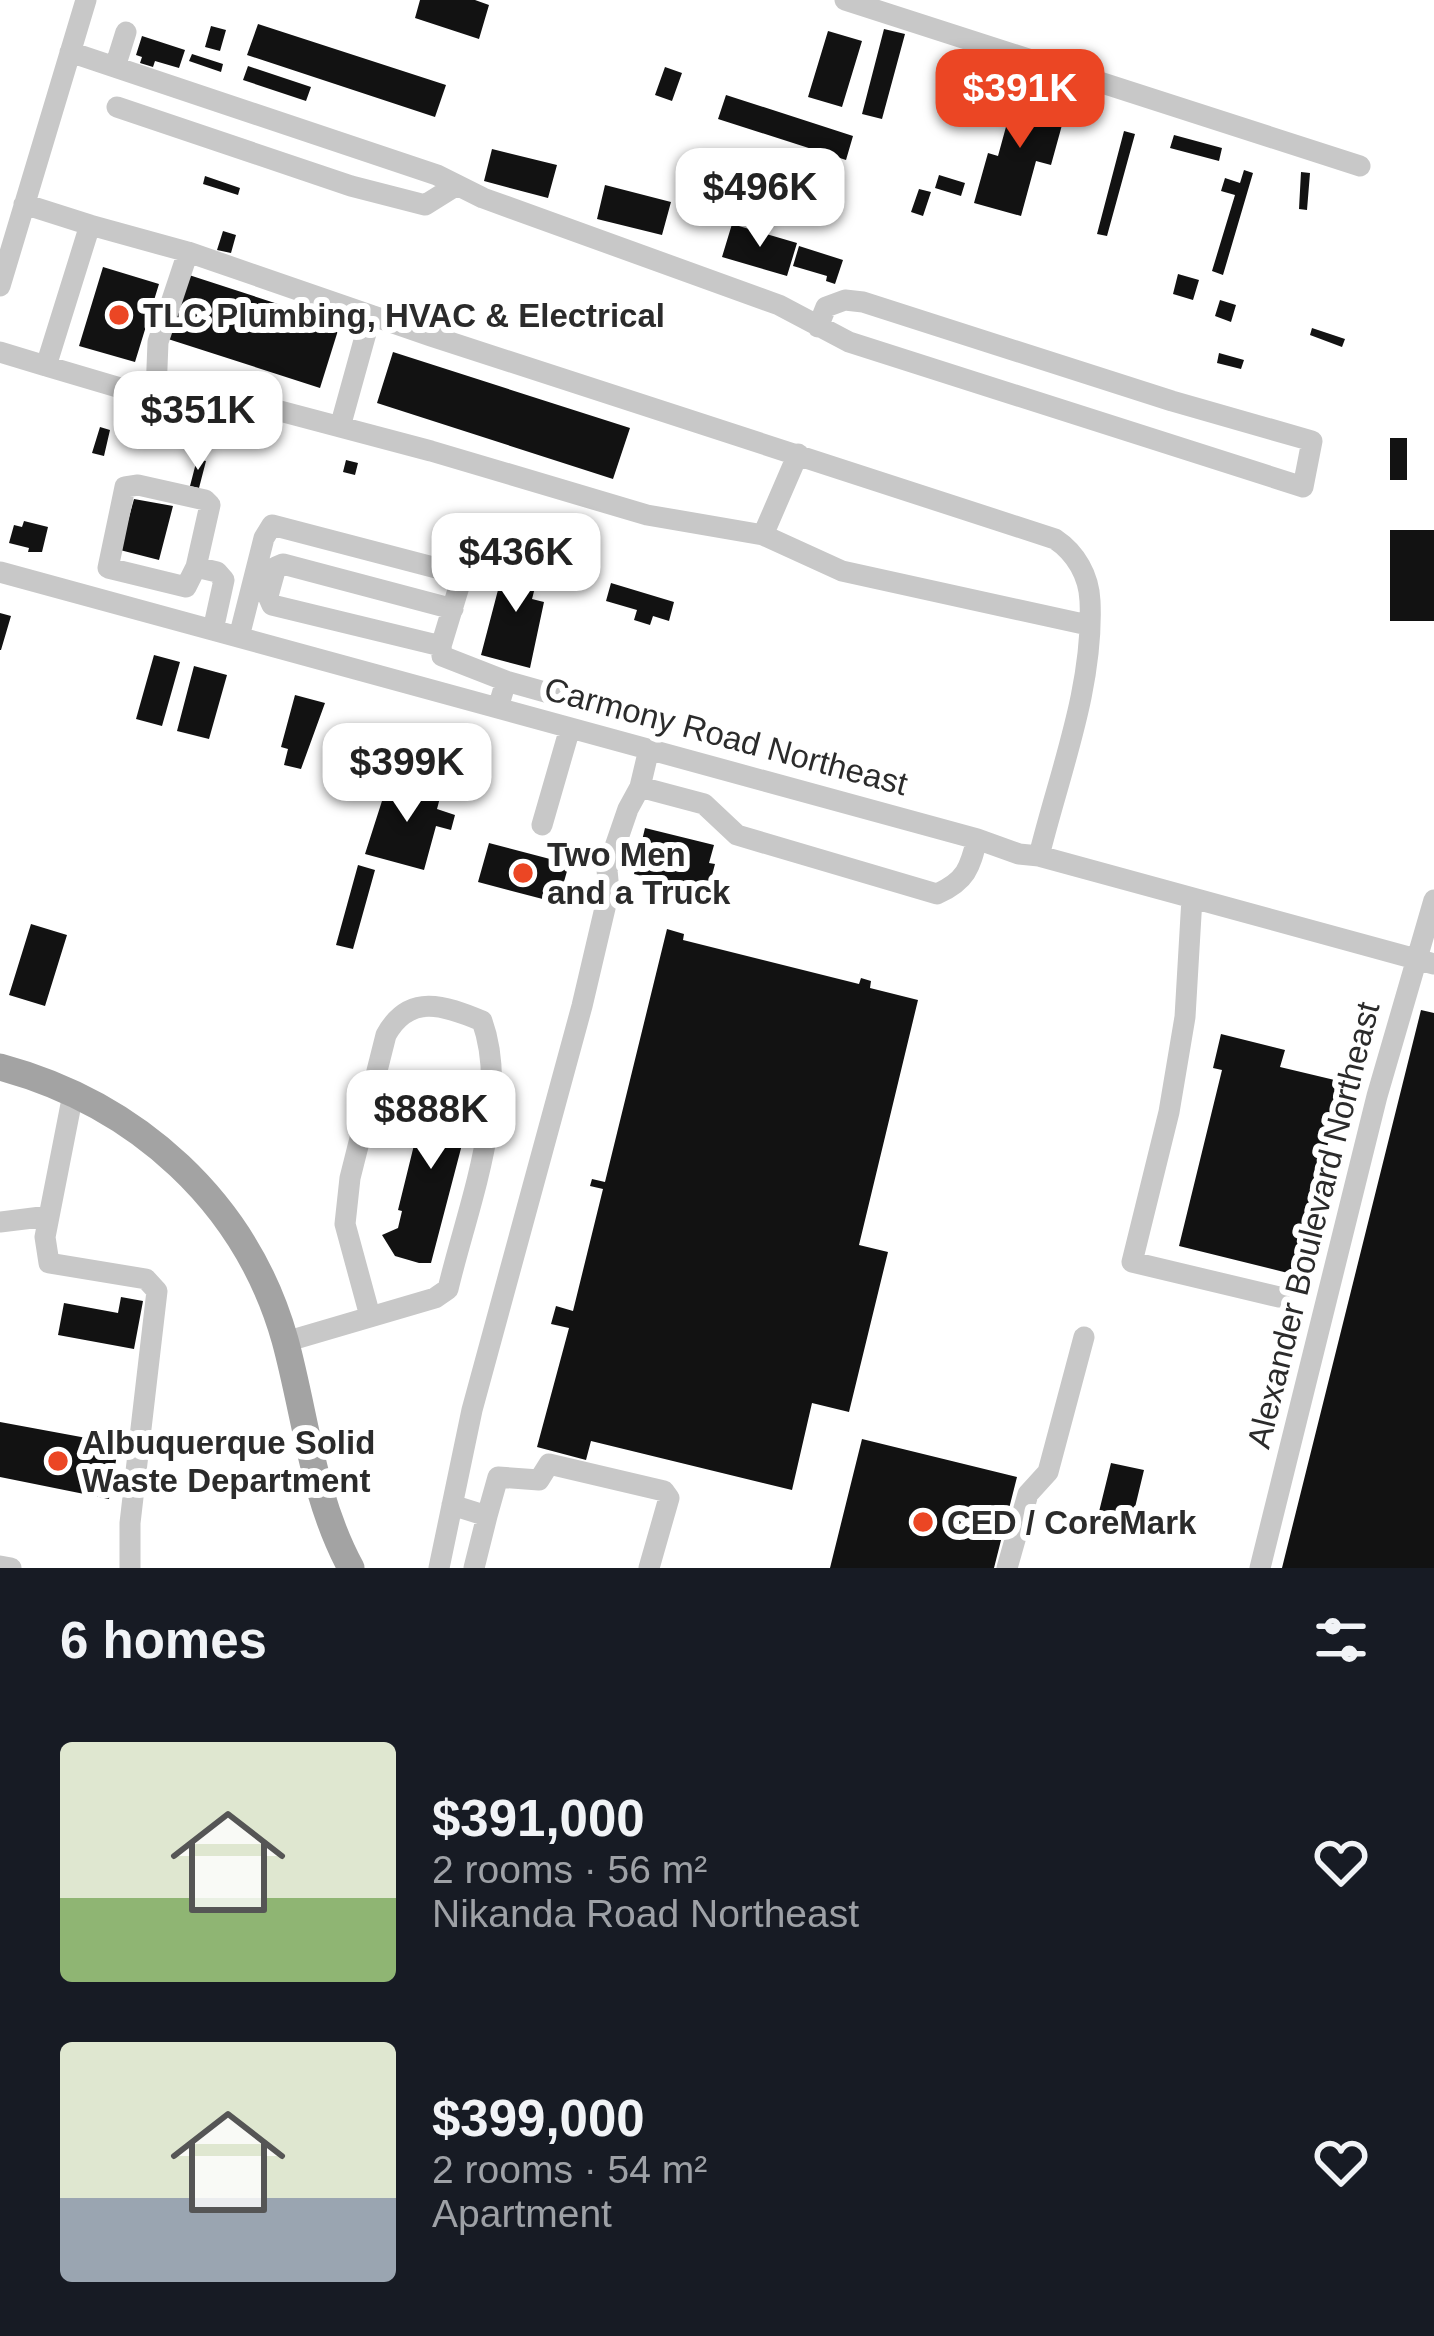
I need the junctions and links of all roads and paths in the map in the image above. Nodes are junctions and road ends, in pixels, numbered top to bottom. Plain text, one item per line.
1 (86, 0) edge
2 (845, 0) edge
3 (126, 32) dead end
4 (70, 52) junction
5 (115, 67) junction
6 (117, 107) dead end
7 (1360, 166) dead end
8 (457, 185) junction
9 (15, 212) edge
10 (90, 225) junction
11 (6, 241) edge
12 (188, 252) junction
13 (0, 286) edge
14 (371, 315) junction
15 (818, 327) junction
16 (0, 352) edge
17 (46, 366) junction
18 (156, 392) junction
19 (340, 427) junction
20 (798, 454) junction
21 (764, 536) junction
22 (196, 567) junction
23 (0, 572) edge
24 (453, 609) junction
25 (1088, 626) junction
26 (213, 630) junction
27 (239, 638) junction
28 (441, 646) junction
29 (506, 681) junction
30 (596, 706) dead end
31 (498, 708) junction
32 (570, 728) junction
33 (649, 749) junction
34 (640, 787) junction
35 (542, 826) dead end
36 (977, 839) junction
37 (1039, 856) junction
38 (1192, 898) junction
39 (1434, 900) edge
40 (1425, 961) edge
41 (0, 1067) edge
42 (73, 1094) junction
43 (49, 1216) junction
44 (0, 1222) edge
45 (1279, 1297) dead end
46 (370, 1316) junction
47 (1084, 1337) dead end
48 (285, 1342) junction
49 (452, 1504) junction
50 (487, 1516) junction
51 (0, 1566) edge
52 (11, 1568) edge
53 (130, 1568) edge
54 (351, 1568) edge
55 (439, 1568) edge
56 (474, 1568) edge
57 (650, 1568) edge
58 (1007, 1568) edge
59 (1260, 1568) edge

1 - 4 street
2 - 7 street
3 - 5 street
4 - 5 street
4 - 9 street
5 - 8 street
6 - 8 street
8 - 15 street
9 - 10 street
9 - 11 street
10 - 12 street
10 - 17 street
11 - 13 street
12 - 14 street
12 - 18 street
14 - 19 street
14 - 20 street
15 - 15 street
16 - 17 street
17 - 18 street
18 - 19 street
19 - 21 street
20 - 21 street
20 - 25 street
21 - 25 street
22 - 22 street
22 - 26 street
23 - 26 street, Carmony Road Northeast
24 - 27 street
24 - 28 street
24 - 28 street
25 - 37 street
26 - 27 street, Carmony Road Northeast
27 - 31 street, Carmony Road Northeast
28 - 29 street
29 - 30 street
29 - 31 street
31 - 32 street, Carmony Road Northeast
32 - 33 street, Carmony Road Northeast
32 - 35 street
33 - 34 street
33 - 36 street, Carmony Road Northeast
34 - 36 street
34 - 49 street
36 - 37 street, Carmony Road Northeast
37 - 38 street, Carmony Road Northeast
38 - 40 street, Carmony Road Northeast
38 - 45 street
39 - 40 street, Alexander Boulevard Northeast
40 - 59 street, Alexander Boulevard Northeast
41 - 42 main road
42 - 43 street
42 - 48 main road
43 - 44 street
43 - 53 street
46 - 46 street
46 - 48 street
47 - 58 street
48 - 54 main road
49 - 50 street
49 - 55 street
50 - 56 street
50 - 57 street
51 - 52 street

